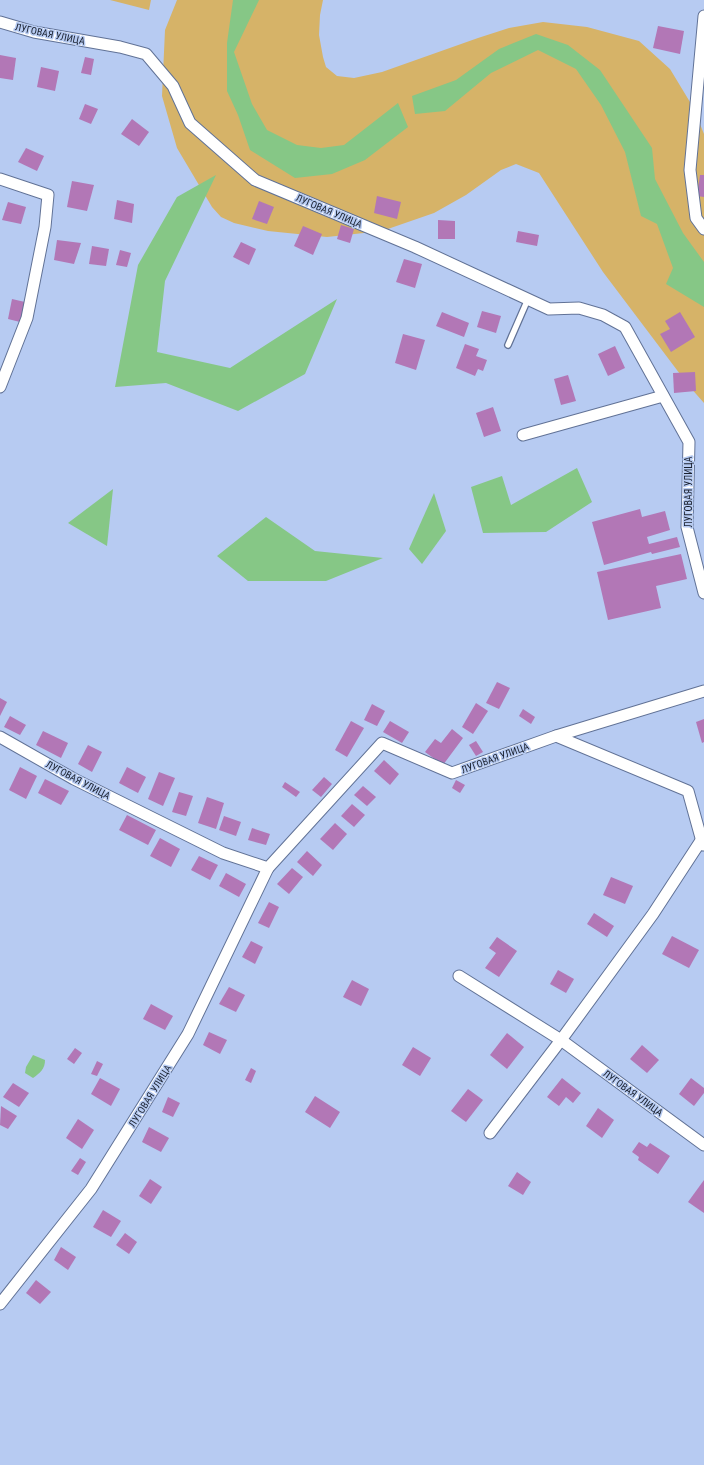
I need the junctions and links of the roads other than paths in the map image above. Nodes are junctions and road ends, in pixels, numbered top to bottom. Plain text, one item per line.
1 (704, 16) edge
2 (0, 22) edge
3 (0, 179) edge
4 (704, 229) edge
5 (528, 299) junction
6 (508, 345) dead end
7 (0, 387) edge
8 (663, 396) junction
9 (523, 435) dead end
10 (704, 593) edge
11 (704, 691) edge
12 (556, 736) junction
13 (0, 737) edge
14 (703, 843) edge
15 (268, 868) junction
16 (459, 976) dead end
17 (561, 1040) junction
18 (490, 1133) dead end
19 (704, 1145) edge
20 (0, 1304) edge

1 - 4 street
2 - 5 street, ЛУГОВАЯ УЛИЦА
3 - 7 street
5 - 6 lane
5 - 8 street, ЛУГОВАЯ УЛИЦА
8 - 9 street
8 - 10 street, ЛУГОВАЯ УЛИЦА
11 - 12 street, ЛУГОВАЯ УЛИЦА
12 - 14 street
12 - 15 street, ЛУГОВАЯ УЛИЦА
13 - 15 street, ЛУГОВАЯ УЛИЦА
14 - 17 street
15 - 20 street, ЛУГОВАЯ УЛИЦА
16 - 17 street, ЛУГОВАЯ УЛИЦА
17 - 18 street
17 - 19 street, ЛУГОВАЯ УЛИЦА

